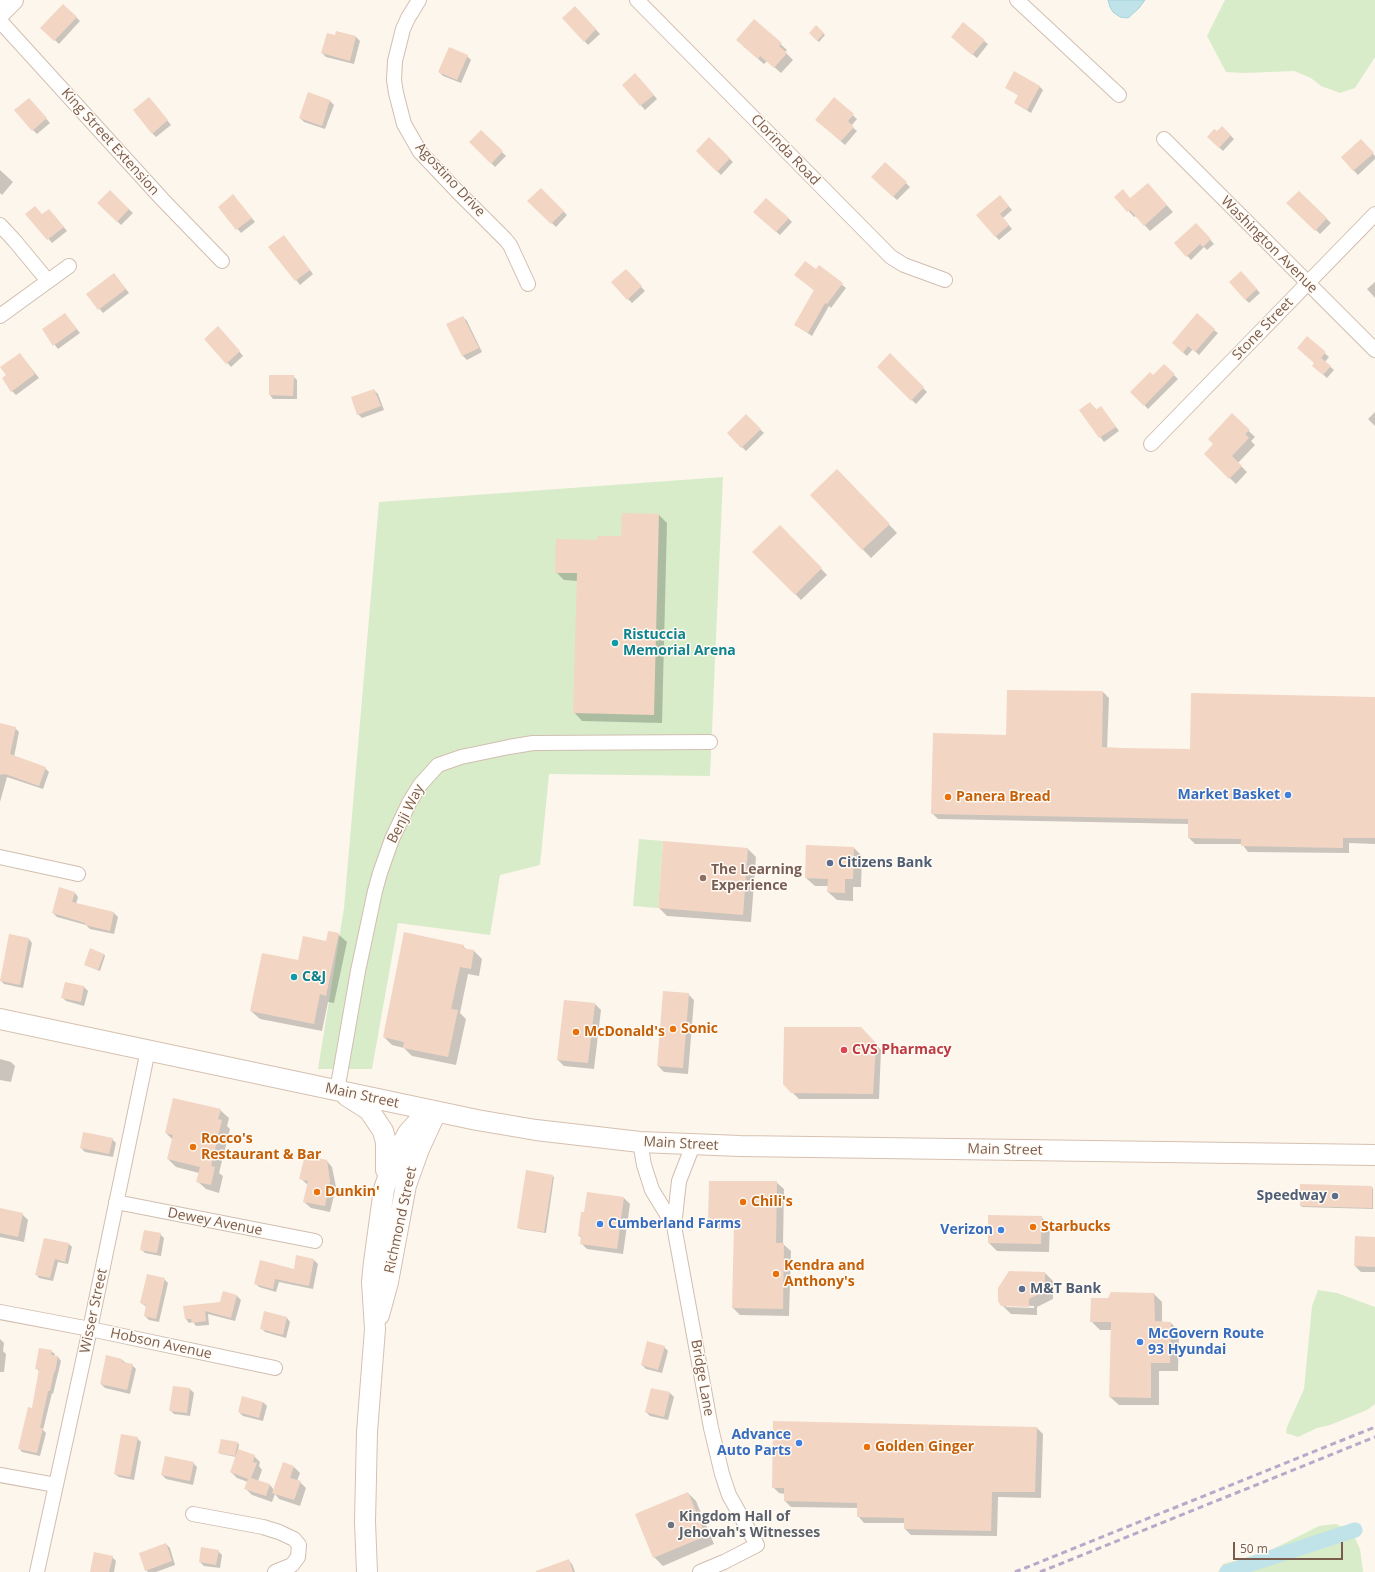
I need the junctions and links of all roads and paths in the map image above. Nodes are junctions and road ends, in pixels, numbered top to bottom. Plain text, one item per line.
1 (13, 0) edge
2 (419, 0) edge
3 (638, 0) edge
4 (1016, 0) edge
5 (0, 13) edge
6 (0, 22) edge
7 (1119, 95) dead end
8 (1164, 139) dead end
9 (1375, 214) edge
10 (0, 225) edge
11 (222, 261) dead end
12 (69, 266) dead end
13 (945, 280) dead end
14 (48, 281) junction
15 (1308, 283) junction
16 (528, 284) dead end
17 (0, 316) edge
18 (1375, 350) edge
19 (1151, 444) dead end
20 (710, 742) dead end
21 (0, 857) edge
22 (78, 874) dead end
23 (0, 1019) edge
24 (148, 1050) junction
25 (337, 1091) junction
26 (436, 1112) junction
27 (640, 1142) junction
28 (693, 1145) junction
29 (1375, 1155) edge
30 (384, 1189) junction
31 (116, 1202) junction
32 (674, 1226) junction
33 (315, 1241) dead end
34 (0, 1312) edge
35 (90, 1329) junction
36 (375, 1329) junction
37 (275, 1368) dead end
38 (0, 1475) edge
39 (56, 1486) junction
40 (193, 1514) dead end
41 (37, 1572) edge
42 (275, 1572) edge
43 (367, 1572) edge
44 (700, 1572) edge

1 - 5 main road
2 - 16 street, Agostino Drive
3 - 13 street, Clorinda Road
4 - 7 street
6 - 11 street, King Street Extension
8 - 15 street, Washington Avenue
9 - 15 street, Stone Street
10 - 14 street
12 - 14 street
14 - 17 street
15 - 18 street, Washington Avenue
15 - 19 street, Stone Street
20 - 25 street, Benji Way
21 - 22 street
23 - 24 main road, Main Street
24 - 25 main road, Main Street
24 - 31 street, Wisser Street
25 - 26 main road, Main Street
25 - 30 main road
26 - 27 main road, Main Street
26 - 30 main road, Richmond Street
26 - 36 main road, Richmond Street
27 - 28 main road, Main Street
27 - 32 street, Bridge Lane
28 - 29 main road, Main Street
28 - 32 street, Bridge Lane
30 - 36 main road, Richmond Street
31 - 33 street, Dewey Avenue
31 - 35 street, Wisser Street
32 - 44 street, Bridge Lane
34 - 35 street, Hobson Avenue
35 - 37 street, Hobson Avenue
35 - 39 street, Wisser Street
36 - 43 main road, Richmond Street
38 - 39 street
39 - 41 street, Wisser Street
40 - 42 street

